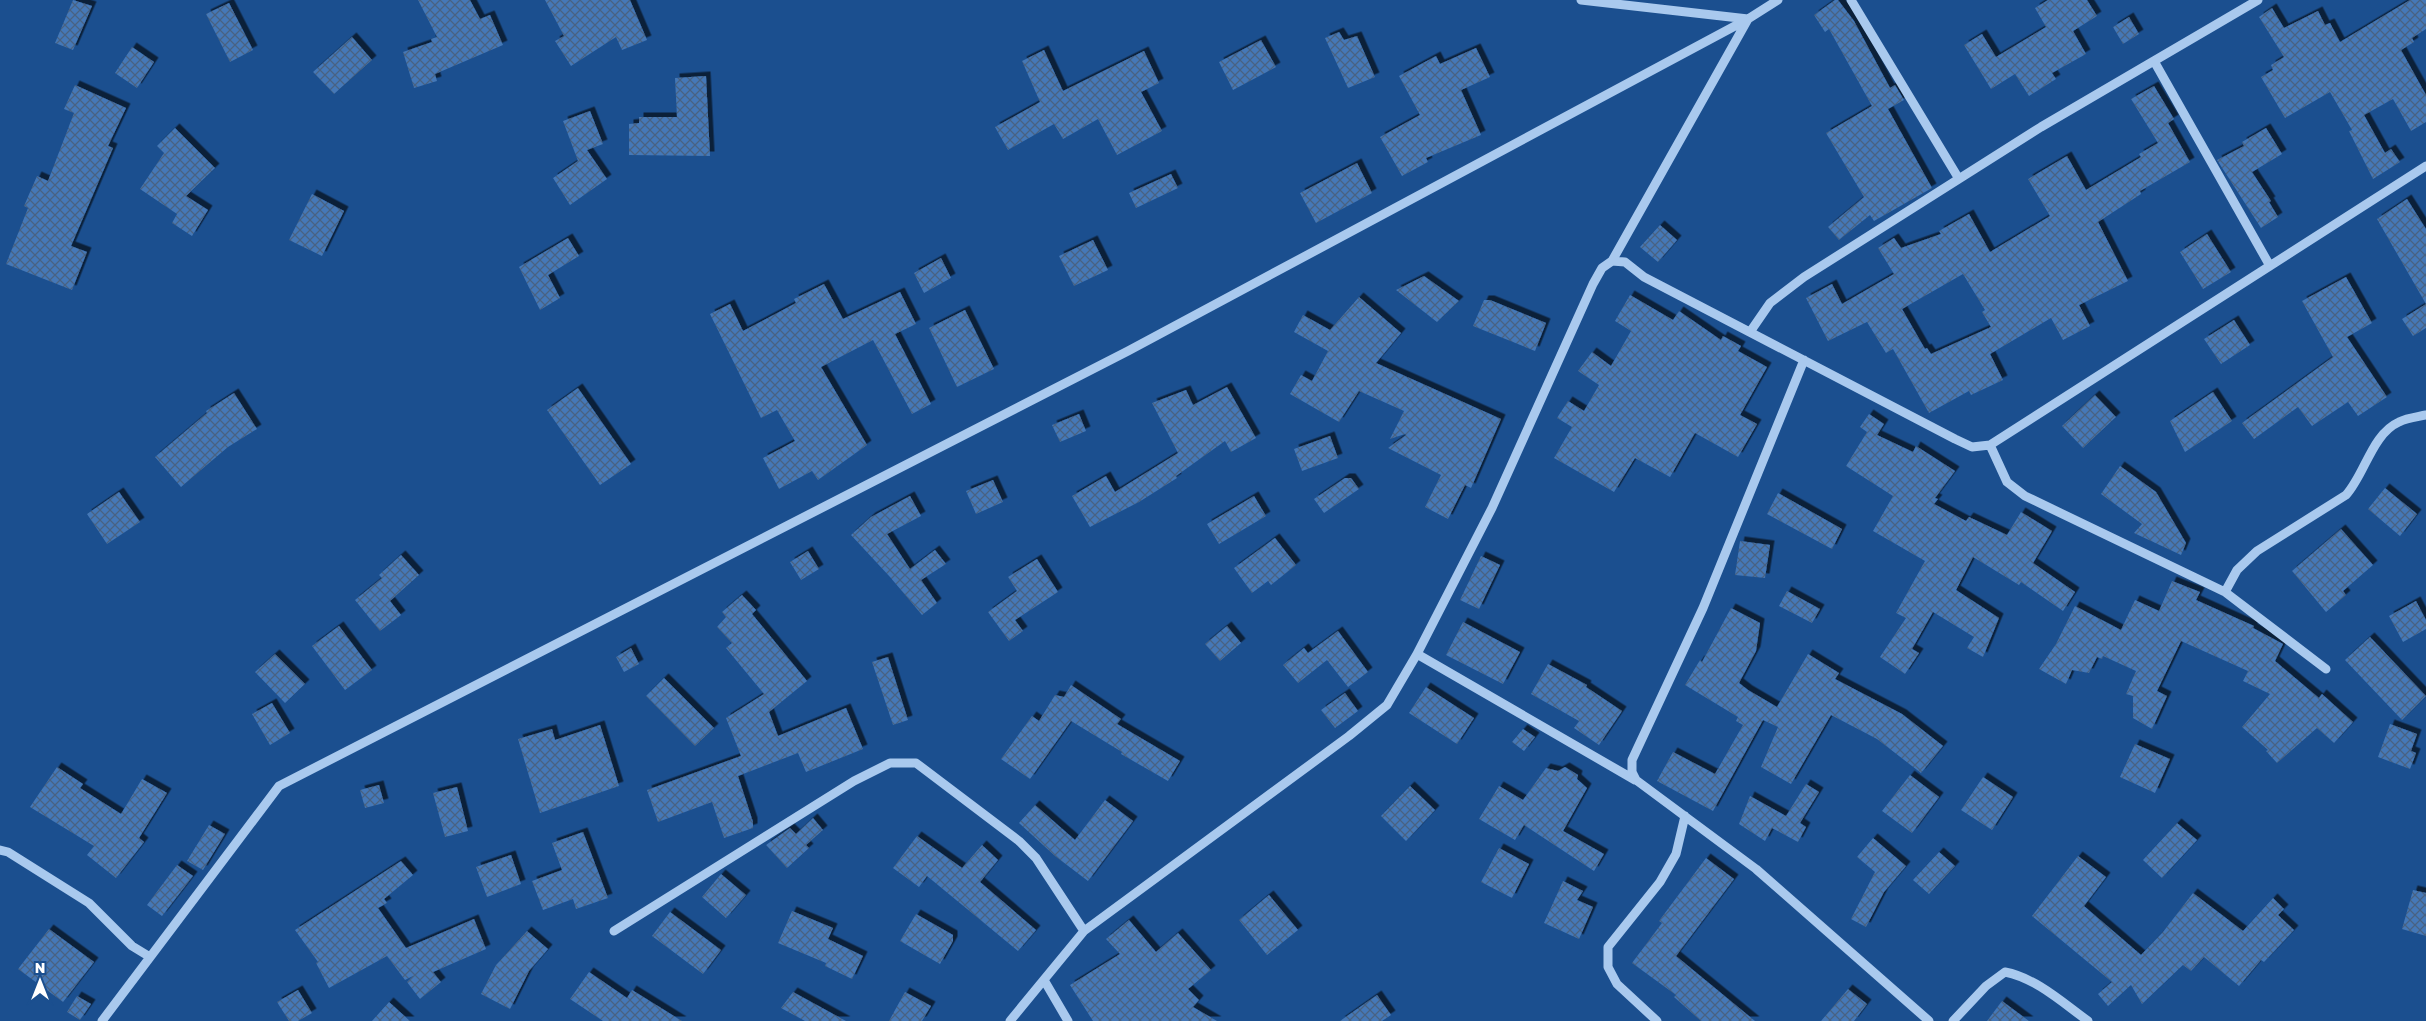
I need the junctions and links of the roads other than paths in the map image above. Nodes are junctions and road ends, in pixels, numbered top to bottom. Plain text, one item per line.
1 (1581, 0) edge
2 (1778, 0) edge
3 (1852, 0) edge
4 (2258, 0) edge
5 (1748, 19) junction
6 (2154, 61) junction
7 (2426, 166) edge
8 (1960, 179) junction
9 (1612, 261) junction
10 (2270, 266) junction
11 (1750, 332) junction
12 (1804, 360) junction
13 (2426, 415) edge
14 (1990, 445) junction
15 (2225, 592) junction
16 (1417, 654) junction
17 (2326, 669) dead end
18 (1636, 780) junction
19 (1685, 816) junction
20 (0, 850) edge
21 (614, 931) dead end
22 (1084, 931) junction
23 (150, 957) junction
24 (1044, 980) junction
25 (102, 1021) edge
26 (1010, 1021) edge
27 (1068, 1021) edge
28 (1656, 1021) edge
29 (1929, 1021) edge
30 (1953, 1021) edge
31 (2088, 1021) edge

1 - 5 street
2 - 5 street
3 - 8 street
4 - 6 street
5 - 9 street
5 - 23 street
6 - 8 street
6 - 10 street
7 - 10 street
8 - 11 street
9 - 11 street
9 - 16 street
10 - 14 street
11 - 12 street
12 - 14 street
12 - 18 street
13 - 15 street
14 - 15 street
15 - 17 street
16 - 18 street
16 - 22 street
18 - 19 street
19 - 28 street
19 - 29 street
20 - 23 street
21 - 22 street
22 - 24 street
23 - 25 street
24 - 26 street
24 - 27 street
30 - 31 street

